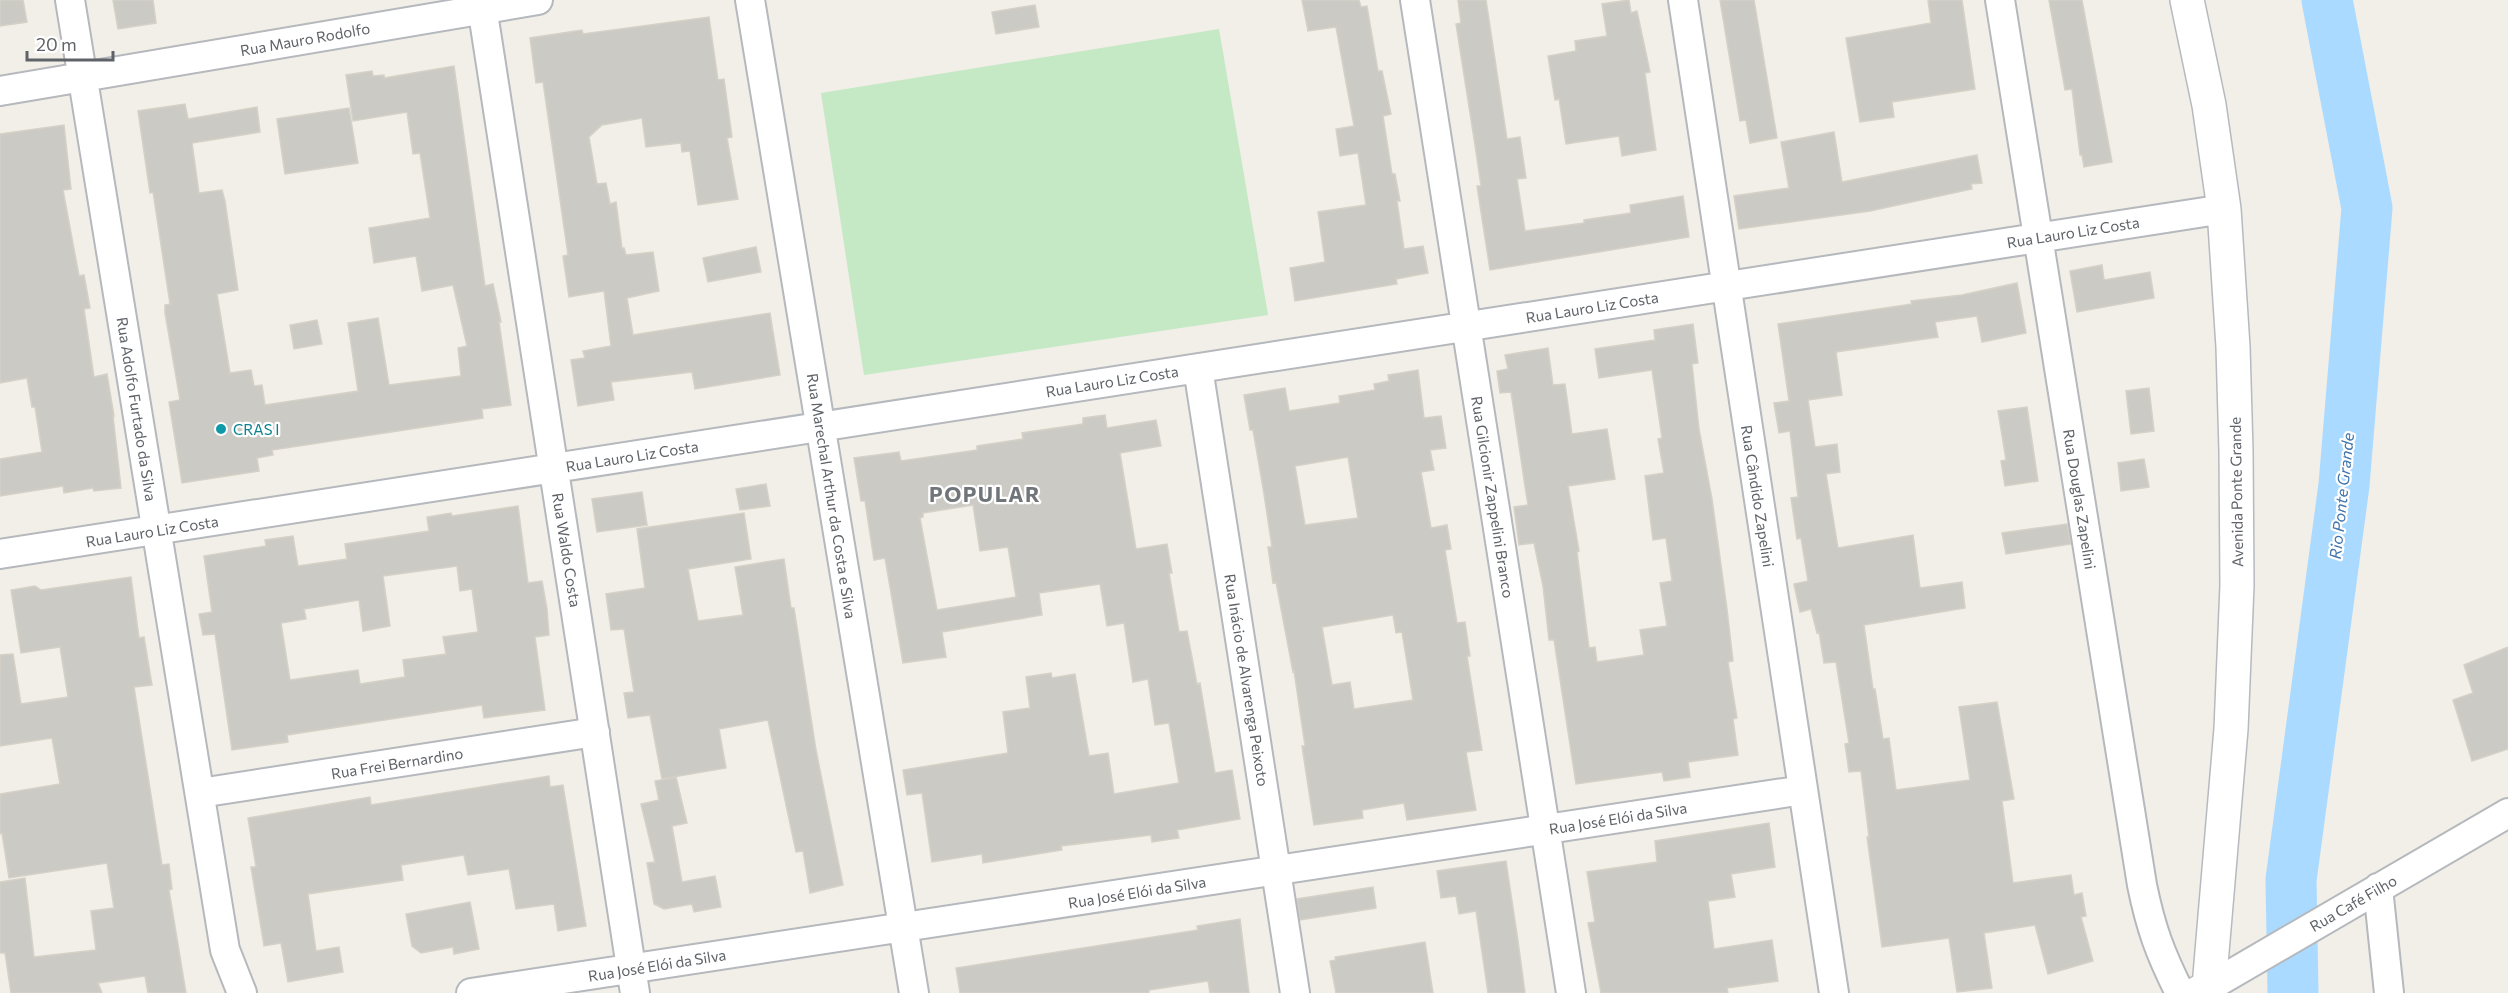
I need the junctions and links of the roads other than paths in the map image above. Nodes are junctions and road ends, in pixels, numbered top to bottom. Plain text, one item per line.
1 (70, 0) edge
2 (538, 0) edge
3 (750, 0) edge
4 (1415, 0) edge
5 (1683, 0) edge
6 (2000, 0) edge
7 (2187, 0) edge
8 (482, 5) edge
9 (82, 77) junction
10 (0, 91) edge
11 (2224, 209) junction
12 (2038, 238) junction
13 (1726, 286) junction
14 (1466, 327) junction
15 (1198, 368) junction
16 (821, 426) junction
17 (554, 468) junction
18 (156, 530) junction
19 (0, 554) edge
20 (595, 732) junction
21 (1803, 790) junction
22 (200, 793) junction
23 (2508, 813) edge
24 (1545, 829) junction
25 (1276, 871) junction
26 (2378, 888) junction
27 (903, 927) junction
28 (634, 981) edge
29 (2196, 991) edge
30 (242, 993) edge
31 (471, 993) edge
32 (914, 993) edge
33 (1295, 993) edge
34 (1571, 993) edge
35 (1834, 993) edge
36 (2389, 993) edge

1 - 9 street, Rua Adolfo Furtado da Silva
2 - 8 street, Rua Mauro Rodolfo
3 - 16 street, Rua Marechal Arthur da Costa e Silva
4 - 14 street, Rua Gilcionir Zappelini Branco
5 - 13 street, Rua Cândido Zapelini
6 - 12 street, Rua Douglas Zapelini
7 - 11 street, Avenida Ponte Grande
8 - 9 street, Rua Mauro Rodolfo
8 - 17 street, Rua Waldo Costa
9 - 10 street, Rua Mauro Rodolfo
9 - 18 street, Rua Adolfo Furtado da Silva
11 - 12 street, Rua Lauro Liz Costa
11 - 29 street, Avenida Ponte Grande
12 - 13 street, Rua Lauro Liz Costa
12 - 29 street, Rua Douglas Zapelini
13 - 14 street, Rua Lauro Liz Costa
13 - 21 street, Rua Cândido Zapelini
14 - 15 street, Rua Lauro Liz Costa
14 - 24 street, Rua Gilcionir Zappelini Branco
15 - 16 street, Rua Lauro Liz Costa
15 - 25 street, Rua Inácio de Alvarenga Peixoto
16 - 17 street, Rua Lauro Liz Costa
16 - 27 street, Rua Marechal Arthur da Costa e Silva
17 - 18 street, Rua Lauro Liz Costa
17 - 20 street, Rua Waldo Costa
18 - 19 street, Rua Lauro Liz Costa
18 - 22 street, Rua Adolfo Furtado da Silva
20 - 22 street, Rua Frei Bernardino
20 - 28 street, Rua Waldo Costa
21 - 24 street, Rua José Elói da Silva
21 - 35 street, Rua Cândido Zapelini
22 - 30 street, Rua Adolfo Furtado da Silva
23 - 26 street, Rua Café Filho
24 - 25 street, Rua José Elói da Silva
24 - 34 street, Rua Gilcionir Zappelini Branco
25 - 27 street, Rua José Elói da Silva
25 - 33 street, Rua Inácio de Alvarenga Peixoto
26 - 29 street, Rua Café Filho
26 - 36 street
27 - 28 street, Rua José Elói da Silva
27 - 32 street, Rua Marechal Arthur da Costa e Silva
28 - 31 street, Rua José Elói da Silva

